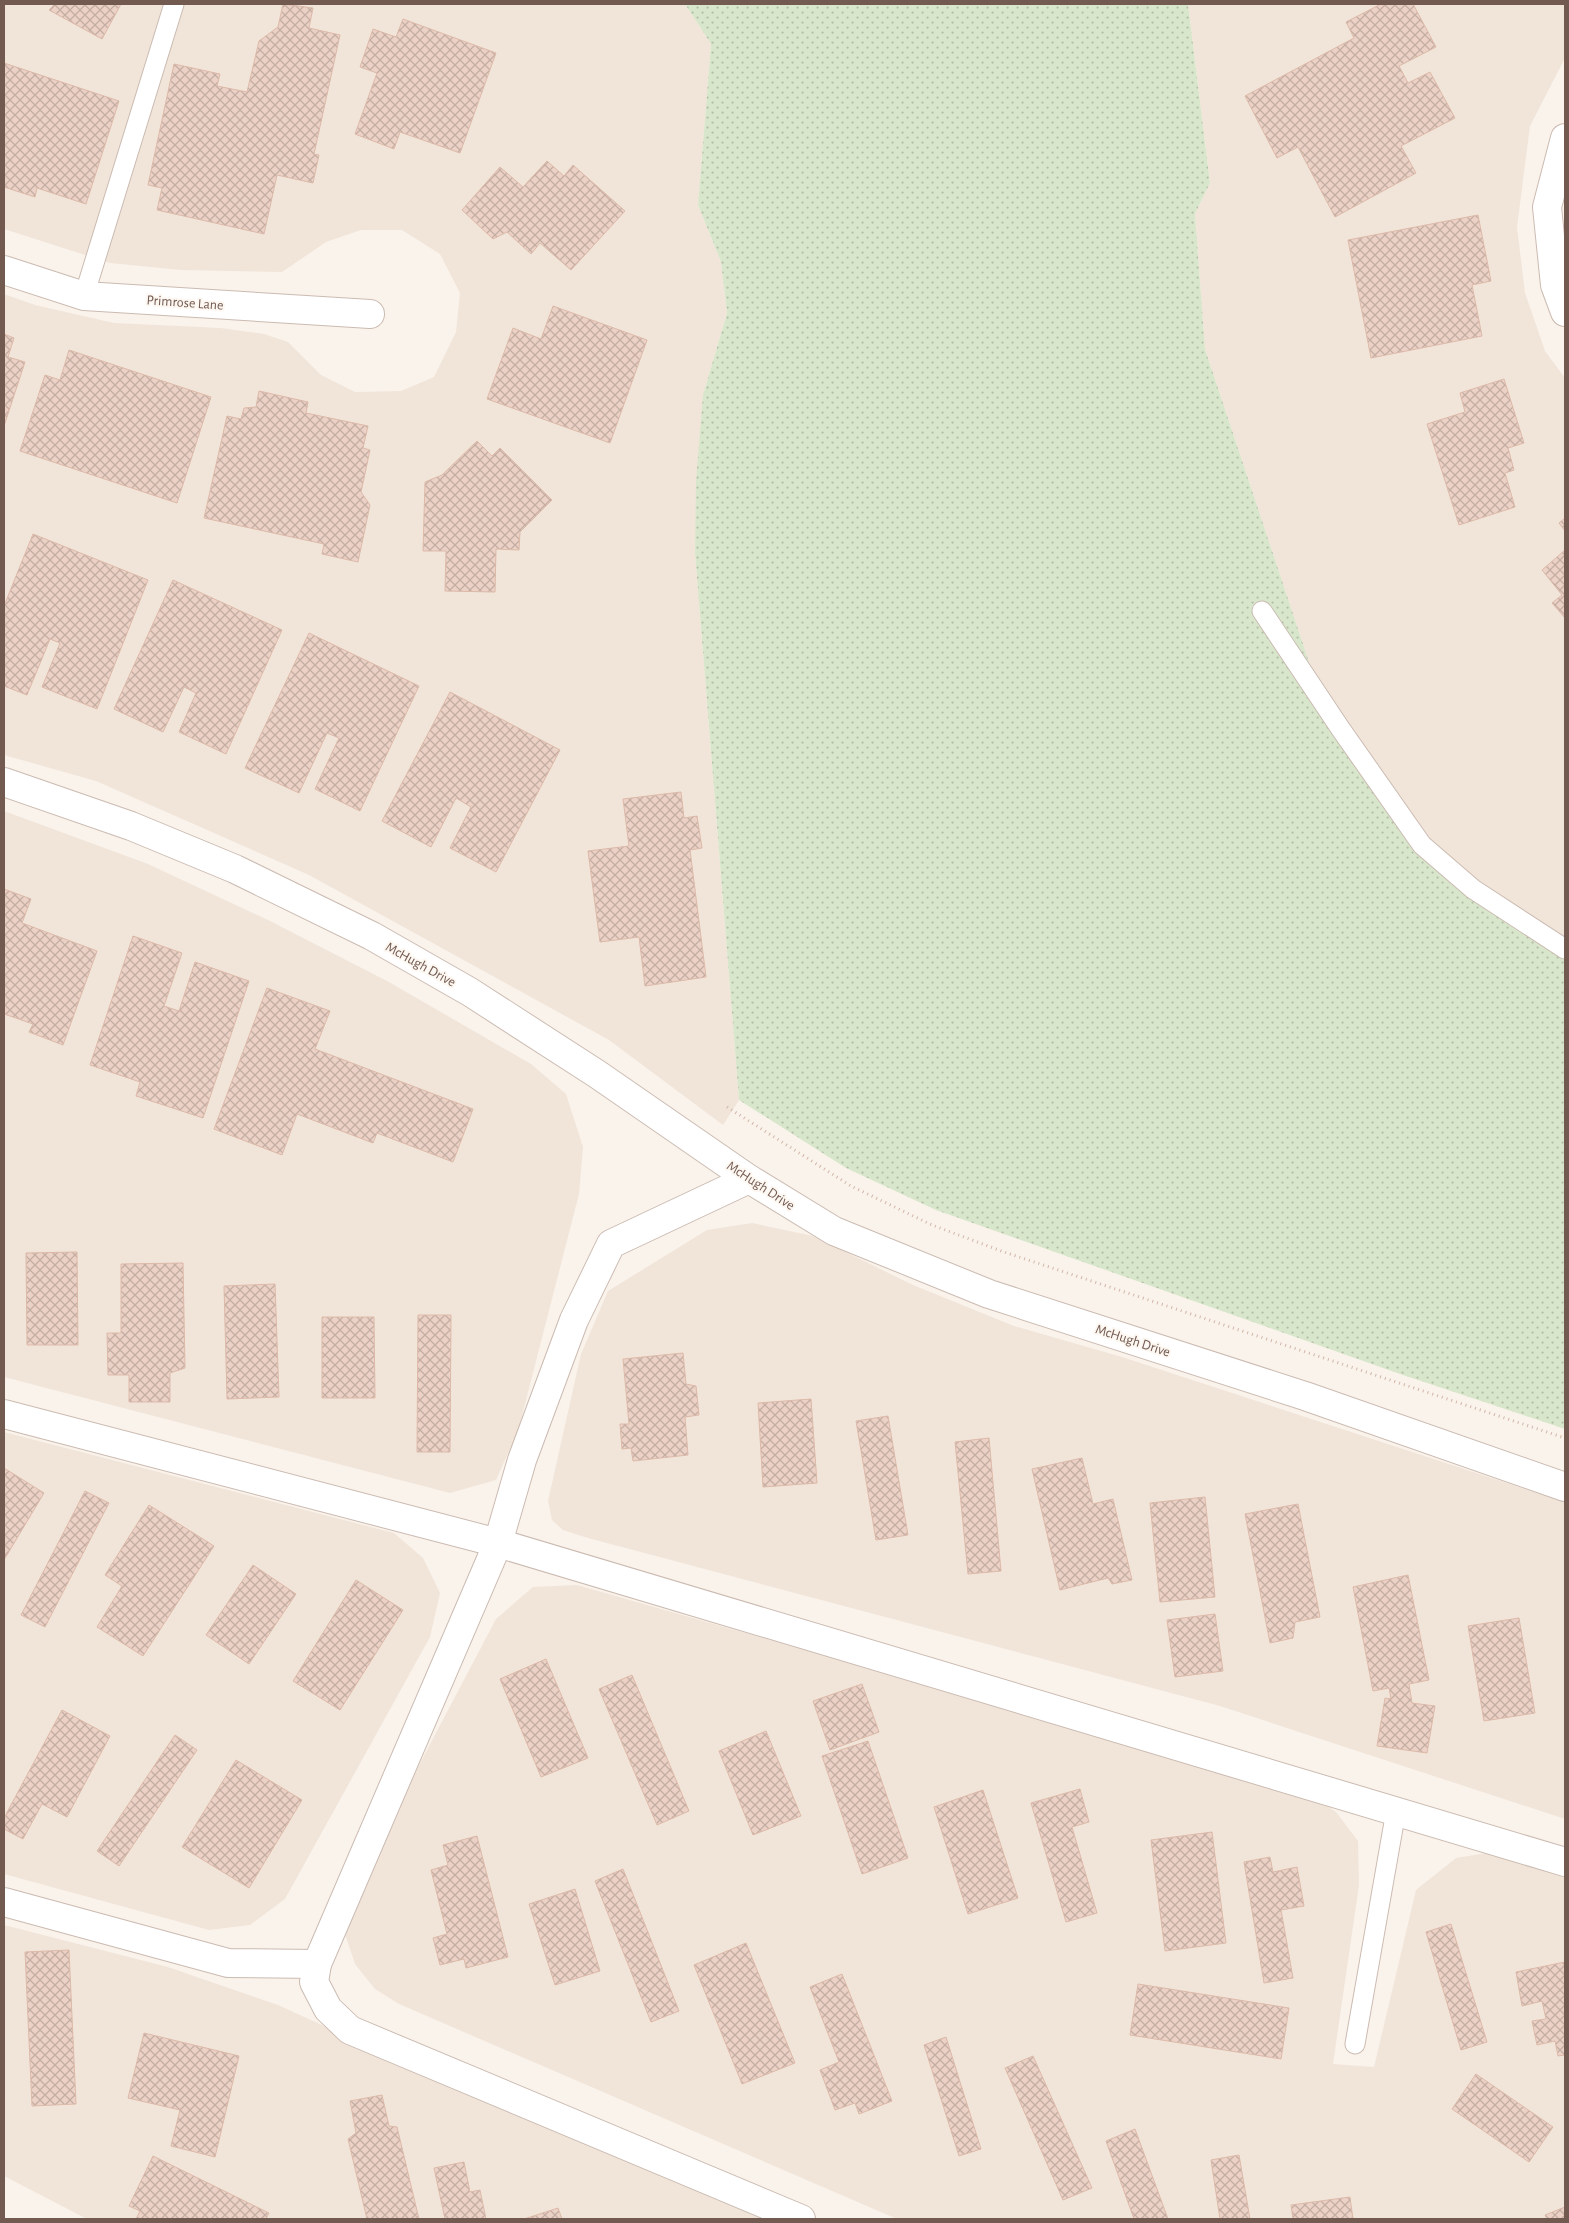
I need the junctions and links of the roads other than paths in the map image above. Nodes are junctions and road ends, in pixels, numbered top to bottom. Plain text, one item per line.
1 (174, 4) edge
2 (1565, 138) edge
3 (4, 270) edge
4 (84, 296) junction
5 (1565, 312) edge
6 (370, 314) dead end
7 (1262, 610) dead end
8 (4, 782) edge
9 (1565, 949) edge
10 (749, 1179) junction
11 (4, 1414) edge
12 (1565, 1487) edge
13 (498, 1543) junction
14 (1396, 1811) junction
15 (1565, 1862) edge
16 (4, 1902) edge
17 (317, 1964) junction
18 (1355, 2044) dead end
19 (801, 2219) edge

1 - 4 lane
2 - 5 street
3 - 4 street, Primrose Lane
4 - 6 street, Primrose Lane
7 - 9 lane
8 - 10 street, McHugh Drive
10 - 12 street, McHugh Drive
10 - 13 street
11 - 13 street
13 - 14 street
13 - 17 street
14 - 15 street
14 - 18 lane
16 - 17 street
17 - 19 street

